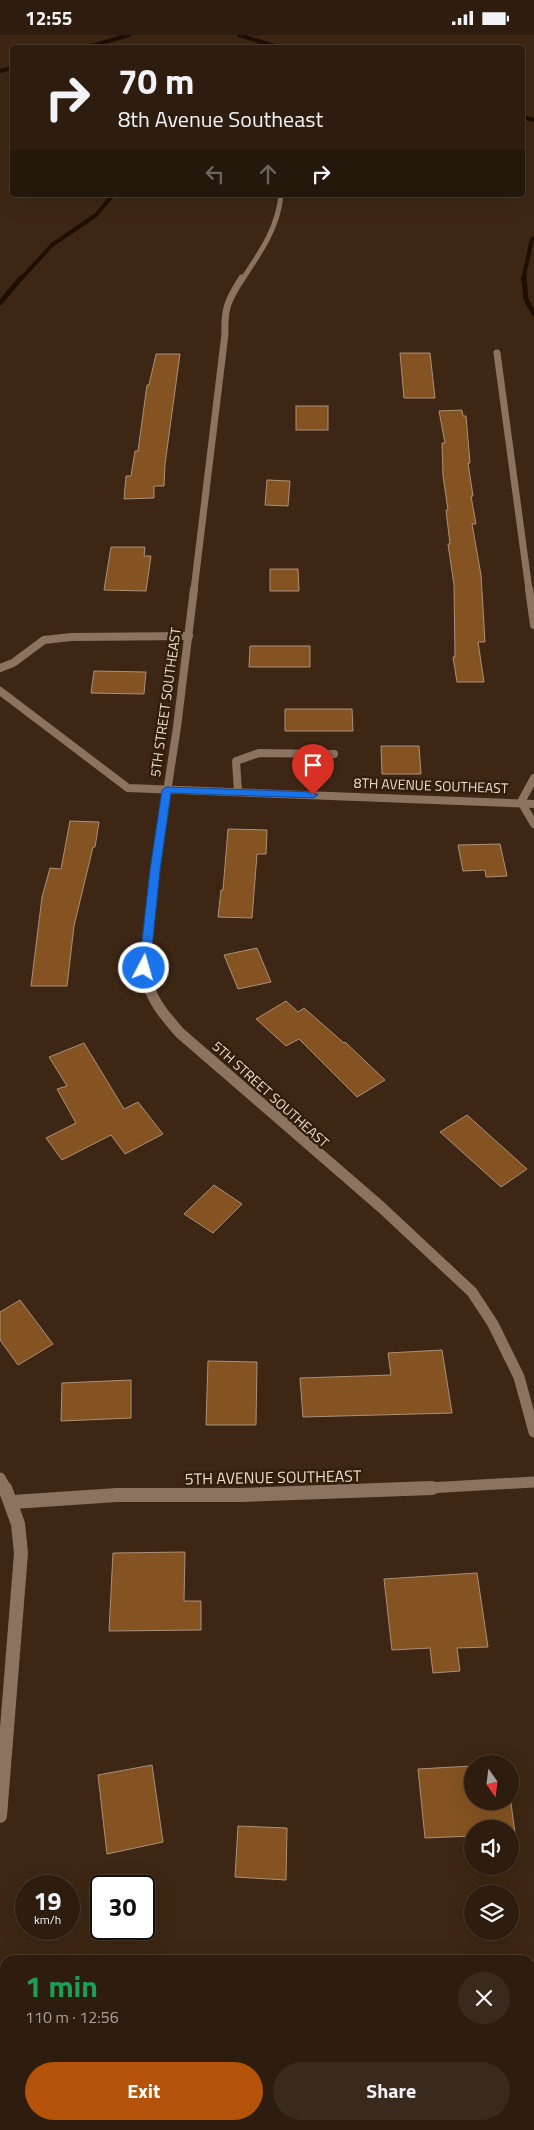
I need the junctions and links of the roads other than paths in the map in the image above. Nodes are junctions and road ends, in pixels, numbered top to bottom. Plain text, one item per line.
1 (281, 197) edge
2 (497, 353) dead end
3 (534, 625) edge
4 (189, 636) junction
5 (0, 668) edge
6 (0, 691) edge
7 (334, 754) dead end
8 (534, 778) edge
9 (166, 790) junction
10 (238, 792) junction
11 (520, 802) junction
12 (534, 804) edge
13 (534, 824) edge
14 (534, 1432) edge
15 (0, 1478) edge
16 (534, 1482) edge
17 (13, 1502) junction
18 (0, 1816) edge

1 - 4 street, 5TH STREET SOUTHEAST
2 - 3 street
4 - 5 street
4 - 9 street, 5TH STREET SOUTHEAST
6 - 9 street, 8TH AVENUE SOUTHEAST
7 - 10 street
8 - 11 street
9 - 10 street, 8TH AVENUE SOUTHEAST
9 - 14 street, 5TH STREET SOUTHEAST
10 - 11 street, 8TH AVENUE SOUTHEAST
11 - 12 street, 8TH AVENUE SOUTHEAST
11 - 13 street
15 - 17 street
16 - 17 street, 5TH AVENUE SOUTHEAST
17 - 18 street

